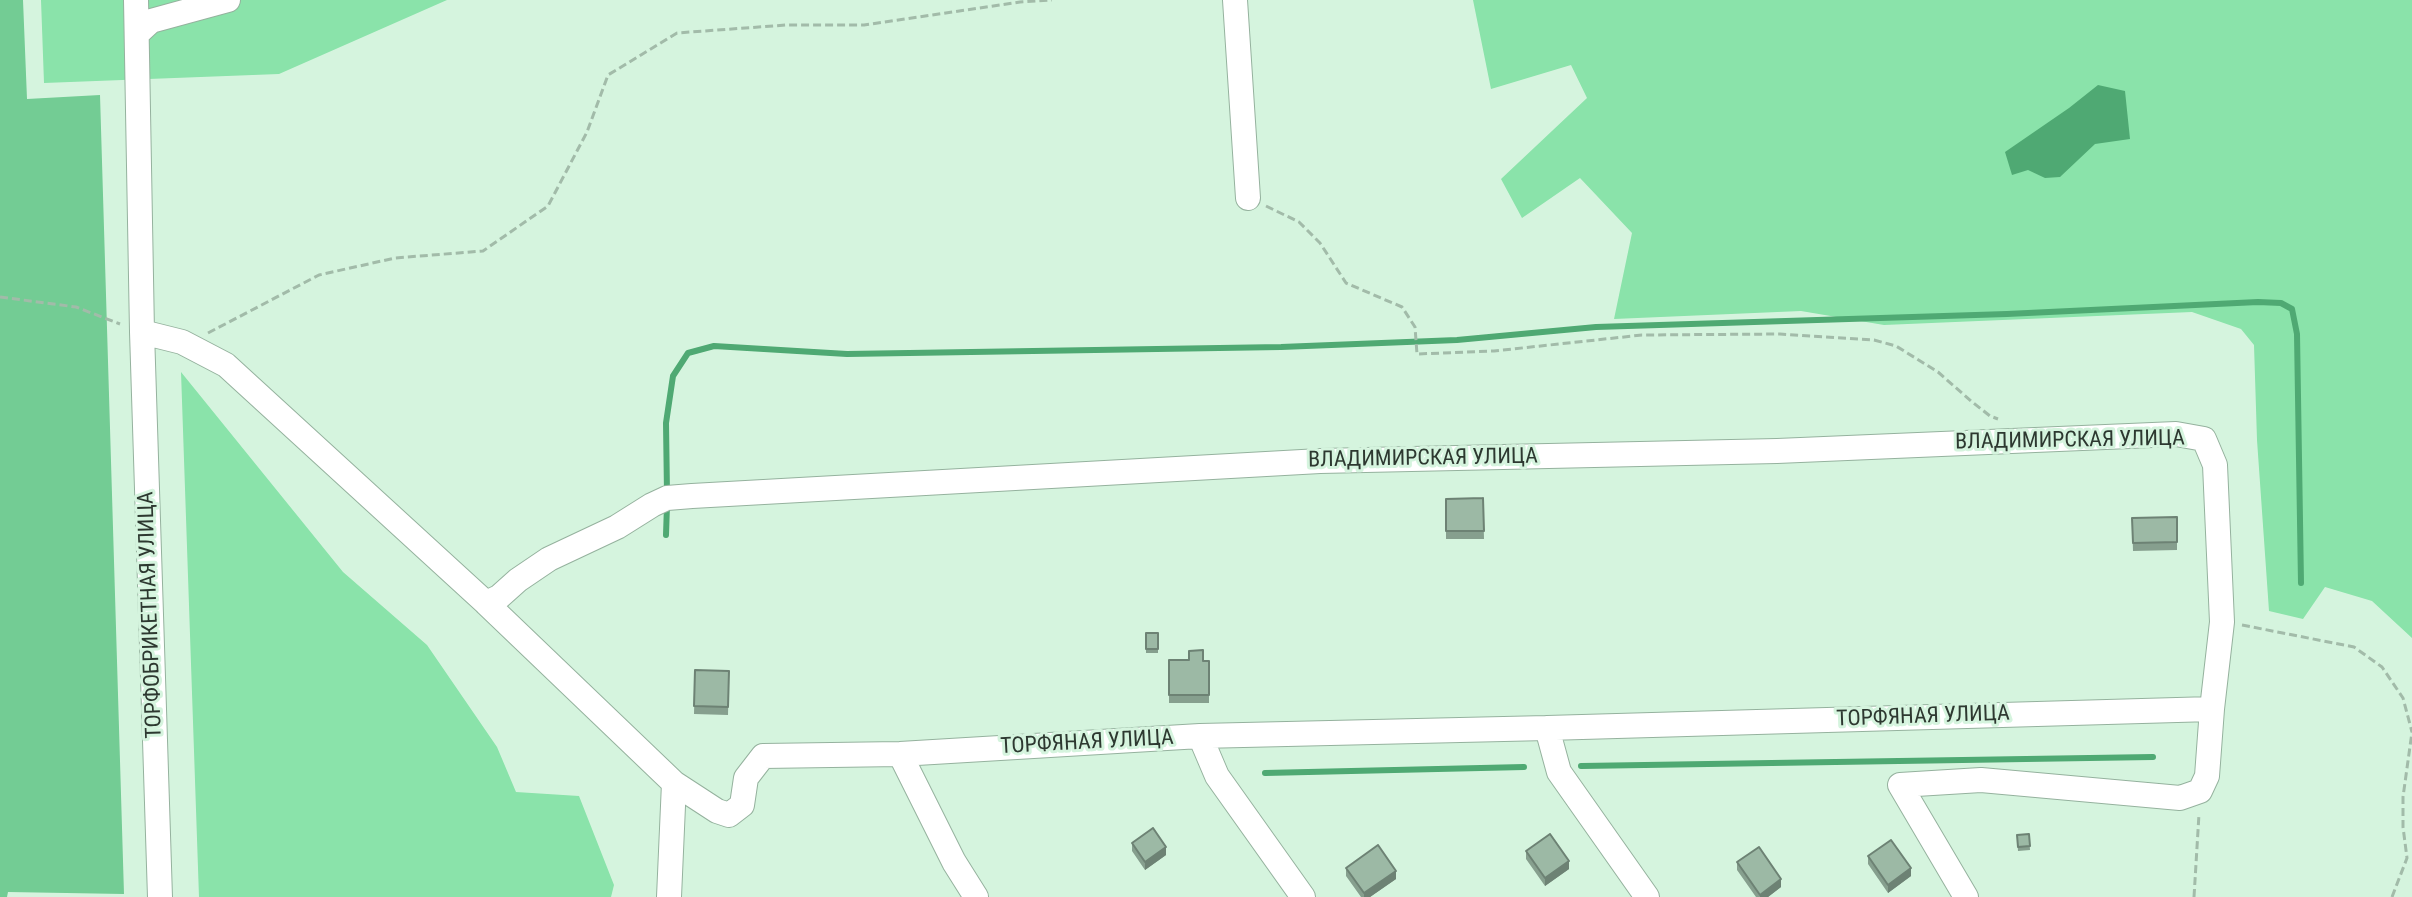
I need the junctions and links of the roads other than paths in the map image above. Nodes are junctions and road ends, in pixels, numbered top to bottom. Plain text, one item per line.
1 (136, 0) edge
2 (228, 0) edge
3 (1235, 0) edge
4 (137, 34) junction
5 (1248, 198) road end
6 (142, 332) junction
7 (486, 603) junction
8 (2212, 709) junction
9 (1547, 728) junction
10 (1200, 736) junction
11 (900, 754) junction
12 (674, 783) junction
13 (160, 897) edge
14 (669, 897) edge
15 (976, 897) edge
16 (1303, 897) edge
17 (1647, 897) edge
18 (1966, 897) edge

1 - 4 street, ТОРФОБРИКЕТНАЯ УЛИЦА
2 - 4 street
3 - 5 street
4 - 6 street, ТОРФОБРИКЕТНАЯ УЛИЦА
6 - 7 street
6 - 13 street, ТОРФОБРИКЕТНАЯ УЛИЦА
7 - 8 street, ВЛАДИМИРСКАЯ УЛИЦА
7 - 12 street
8 - 9 street, ТОРФЯНАЯ УЛИЦА
8 - 18 street
9 - 10 street, ТОРФЯНАЯ УЛИЦА
9 - 17 street
10 - 11 street, ТОРФЯНАЯ УЛИЦА
10 - 16 street
11 - 12 street, ТОРФЯНАЯ УЛИЦА
11 - 15 street
12 - 14 street

